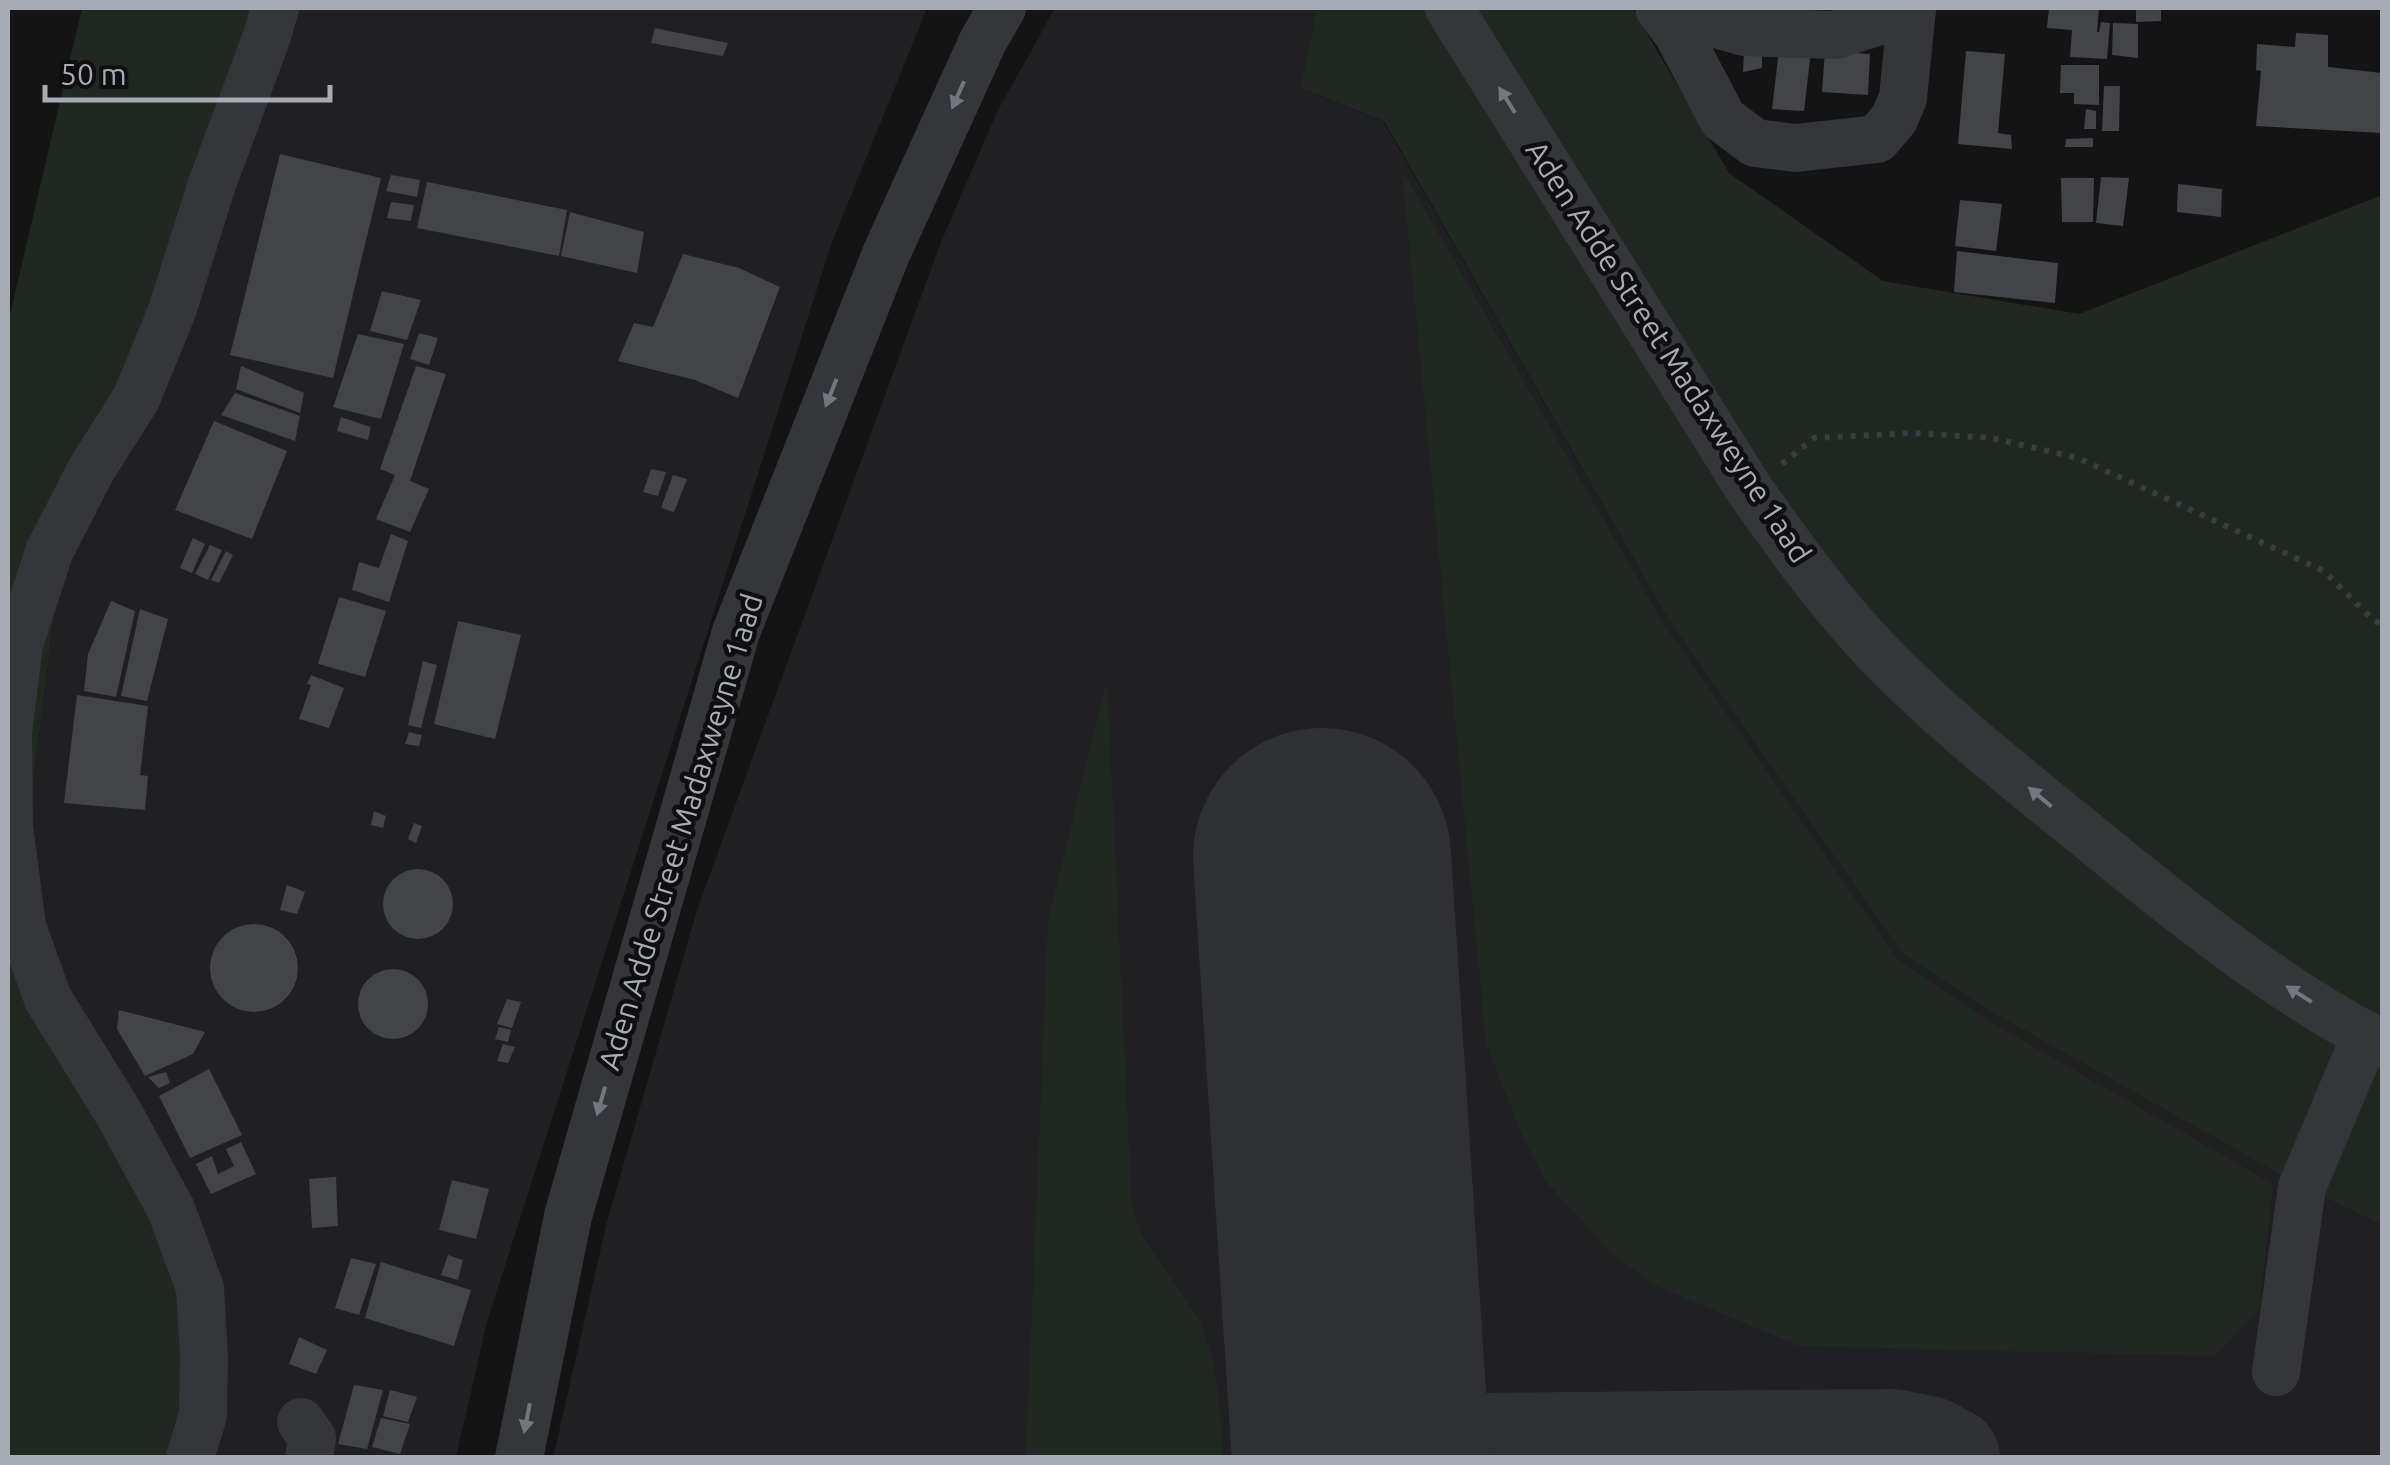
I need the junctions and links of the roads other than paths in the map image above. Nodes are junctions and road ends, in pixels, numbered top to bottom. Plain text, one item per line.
1 (275, 8) edge
2 (1002, 8) edge
3 (1449, 8) edge
4 (1912, 9) edge
5 (1668, 21) edge
6 (2374, 1040) edge
7 (2276, 1372) dead end
8 (190, 1458) edge
9 (519, 1458) edge

1 - 8 street
2 -> 9 street, Aden Adde Street Madaxweyne 1aad
6 -> 3 street, Aden Adde Street Madaxweyne 1aad
4 - 5 street
4 - 5 street
6 - 7 street

